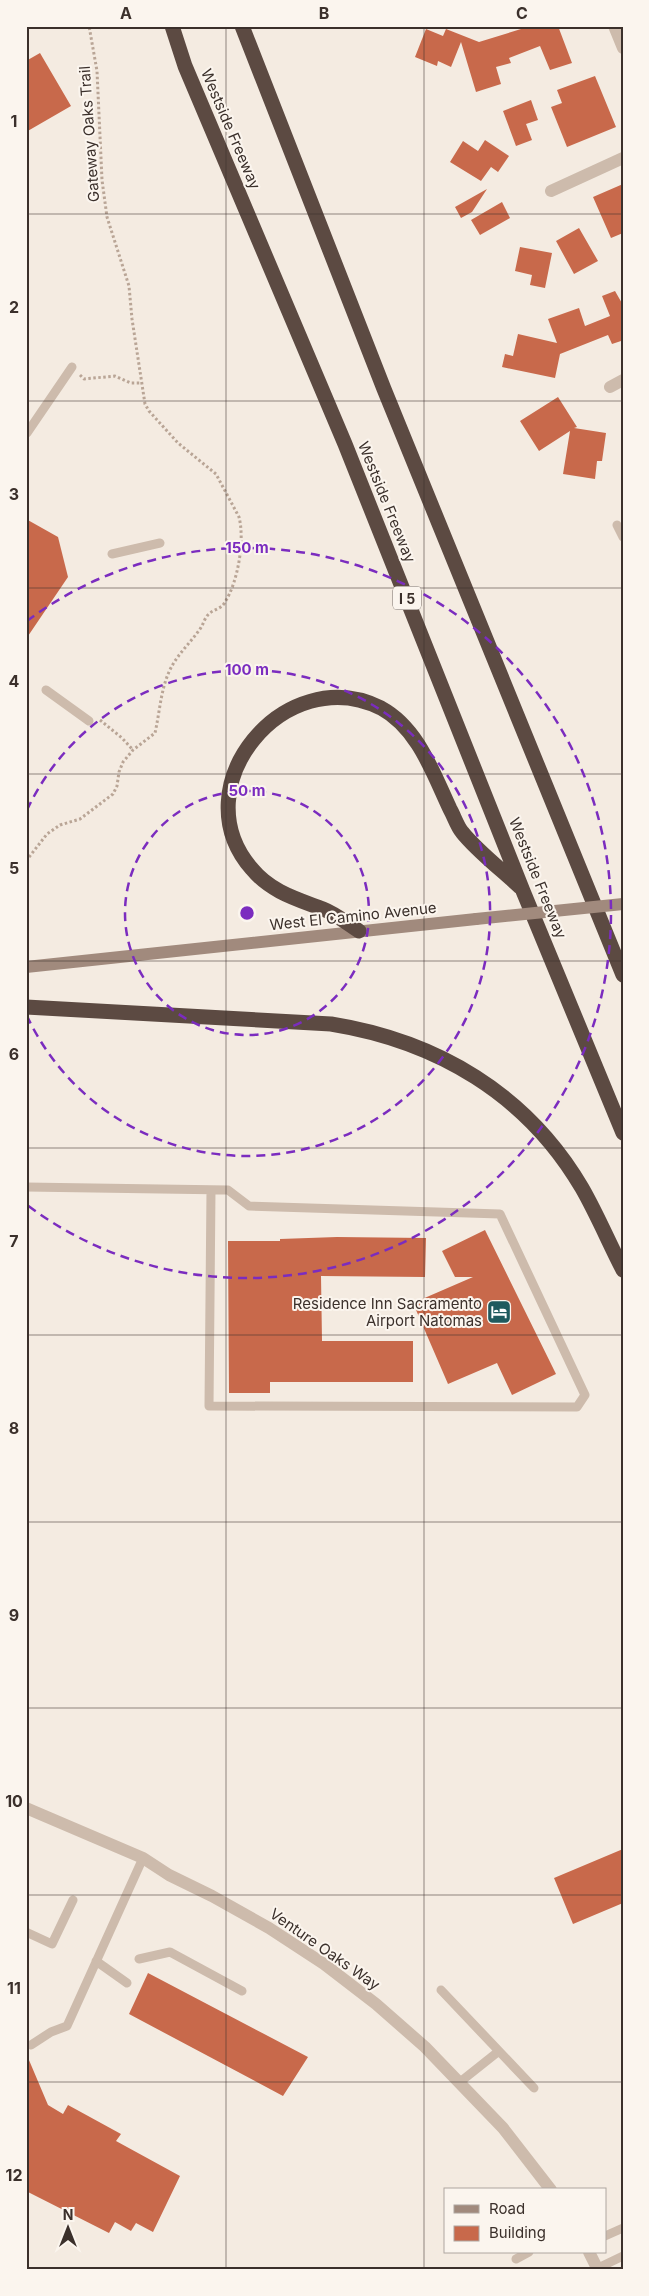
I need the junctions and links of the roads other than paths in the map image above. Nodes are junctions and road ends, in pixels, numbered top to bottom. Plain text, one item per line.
1 (170, 26) edge
2 (242, 26) edge
3 (614, 26) edge
4 (623, 48) edge
5 (623, 158) edge
6 (551, 191) dead end
7 (72, 367) road end
8 (623, 380) edge
9 (610, 387) dead end
10 (27, 433) edge
11 (617, 525) dead end
12 (623, 537) edge
13 (160, 543) dead end
14 (112, 554) dead end
15 (46, 690) dead end
16 (91, 718) road end
17 (523, 891) junction
18 (623, 904) edge
19 (359, 931) junction
20 (26, 967) edge
21 (623, 975) edge
22 (26, 1007) edge
23 (623, 1132) edge
24 (26, 1187) edge
25 (211, 1190) junction
26 (623, 1270) edge
27 (26, 1808) edge
28 (142, 1858) junction
29 (73, 1900) dead end
30 (26, 1932) edge
31 (139, 1959) dead end
32 (96, 1961) junction
33 (127, 1983) dead end
34 (441, 1990) dead end
35 (242, 1991) dead end
36 (31, 2045) dead end
37 (499, 2051) junction
38 (460, 2082) junction
39 (534, 2088) dead end
40 (549, 2188) edge
41 (623, 2228) edge
42 (606, 2236) edge
43 (525, 2254) edge
44 (590, 2254) edge
45 (623, 2256) edge
46 (516, 2259) dead end
47 (598, 2269) edge

1 - 17 highway, Westside Freeway / I 5
2 - 21 highway
3 - 4 street
5 - 6 street
7 - 10 lane
8 - 9 street
11 - 12 lane
13 - 14 lane
15 - 16 lane
17 - 19 highway
17 - 23 highway, Westside Freeway / I 5
18 - 19 main road, West El Camino Avenue, bridge
19 - 20 main road, West El Camino Avenue
22 - 26 highway
24 - 25 lane
25 - 25 lane
27 - 28 street, Venture Oaks Way
28 - 32 lane
28 - 38 street, Venture Oaks Way
29 - 30 lane
31 - 35 lane
32 - 33 lane
32 - 36 lane
34 - 37 lane
37 - 38 lane
37 - 39 lane
38 - 40 street, Venture Oaks Way
41 - 42 lane
43 - 46 lane
44 - 47 street
45 - 47 lane

